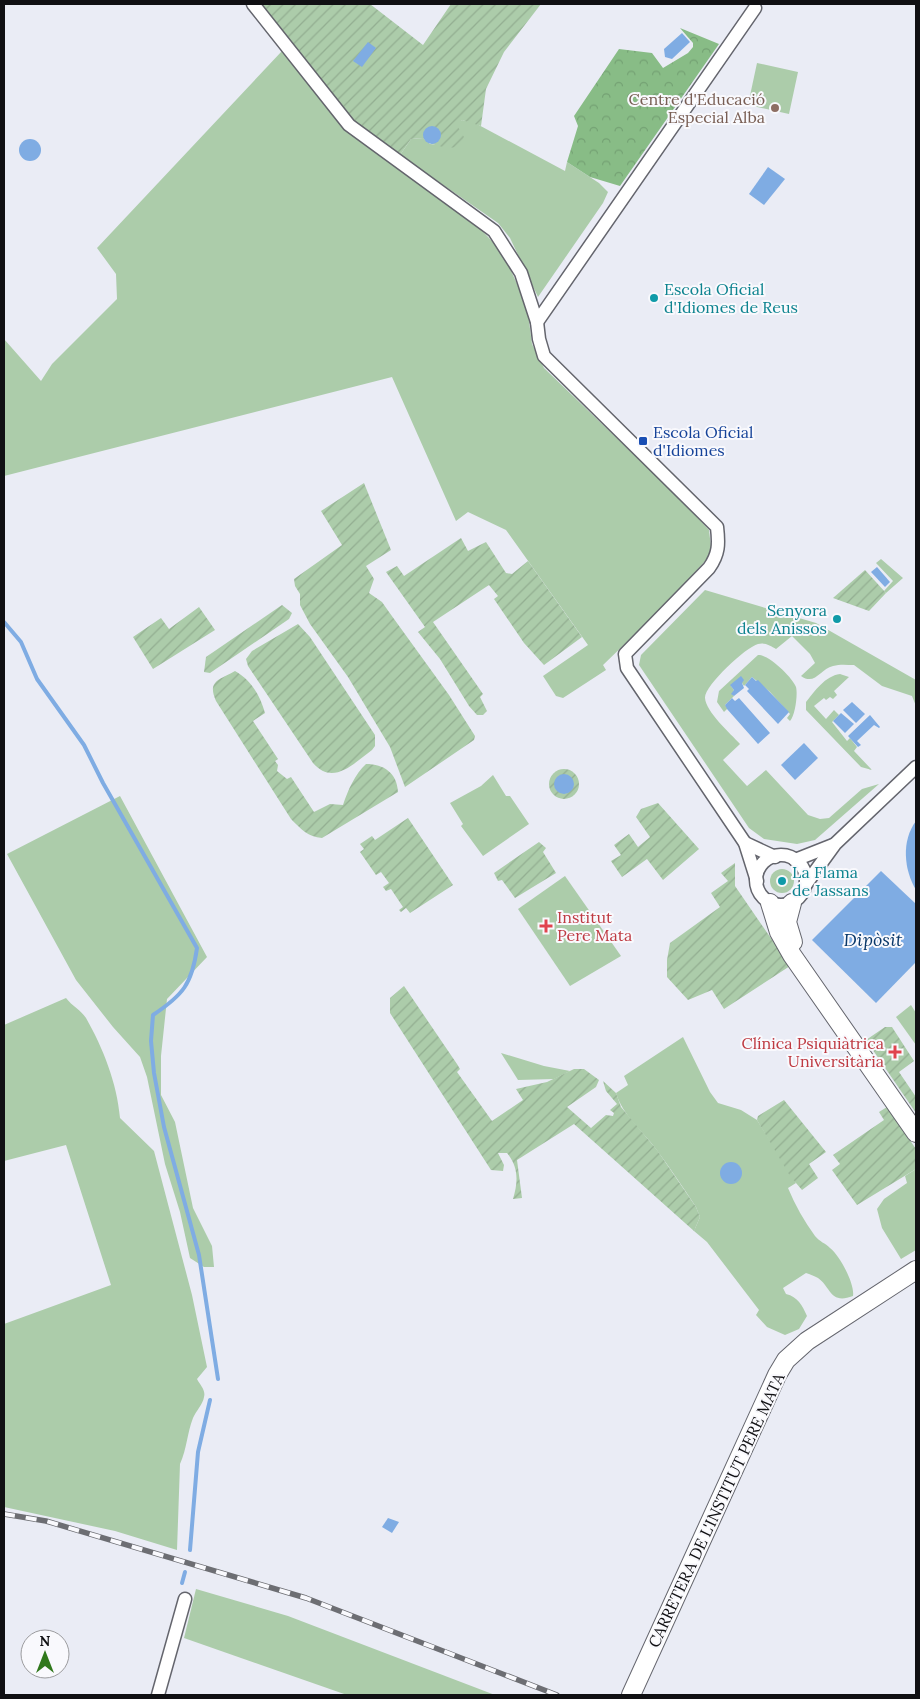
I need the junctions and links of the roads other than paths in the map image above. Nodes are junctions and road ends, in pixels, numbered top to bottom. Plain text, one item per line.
1 (252, 4) edge
2 (755, 8) dead end
3 (537, 322) junction
4 (916, 767) edge
5 (745, 843) junction
6 (835, 844) junction
7 (775, 856) junction
8 (795, 860) junction
9 (757, 881) junction
10 (806, 884) junction
11 (770, 902) junction
12 (792, 903) junction
13 (799, 961) junction
14 (916, 1132) edge
15 (916, 1270) edge
16 (185, 1599) dead end
17 (158, 1695) edge
18 (631, 1695) edge

1 - 3 street
2 - 3 street
3 - 5 street
4 - 6 street
5 - 7 street
5 - 9 street
6 - 8 street
6 - 10 street
7 - 8 street
7 - 9 street
8 - 10 street
9 - 11 street
10 - 12 street
11 - 12 street
11 - 13 street
12 - 13 street
13 - 14 street
15 - 18 street, CARRETERA DE L'INSTITUT PERE MATA
16 - 17 street

